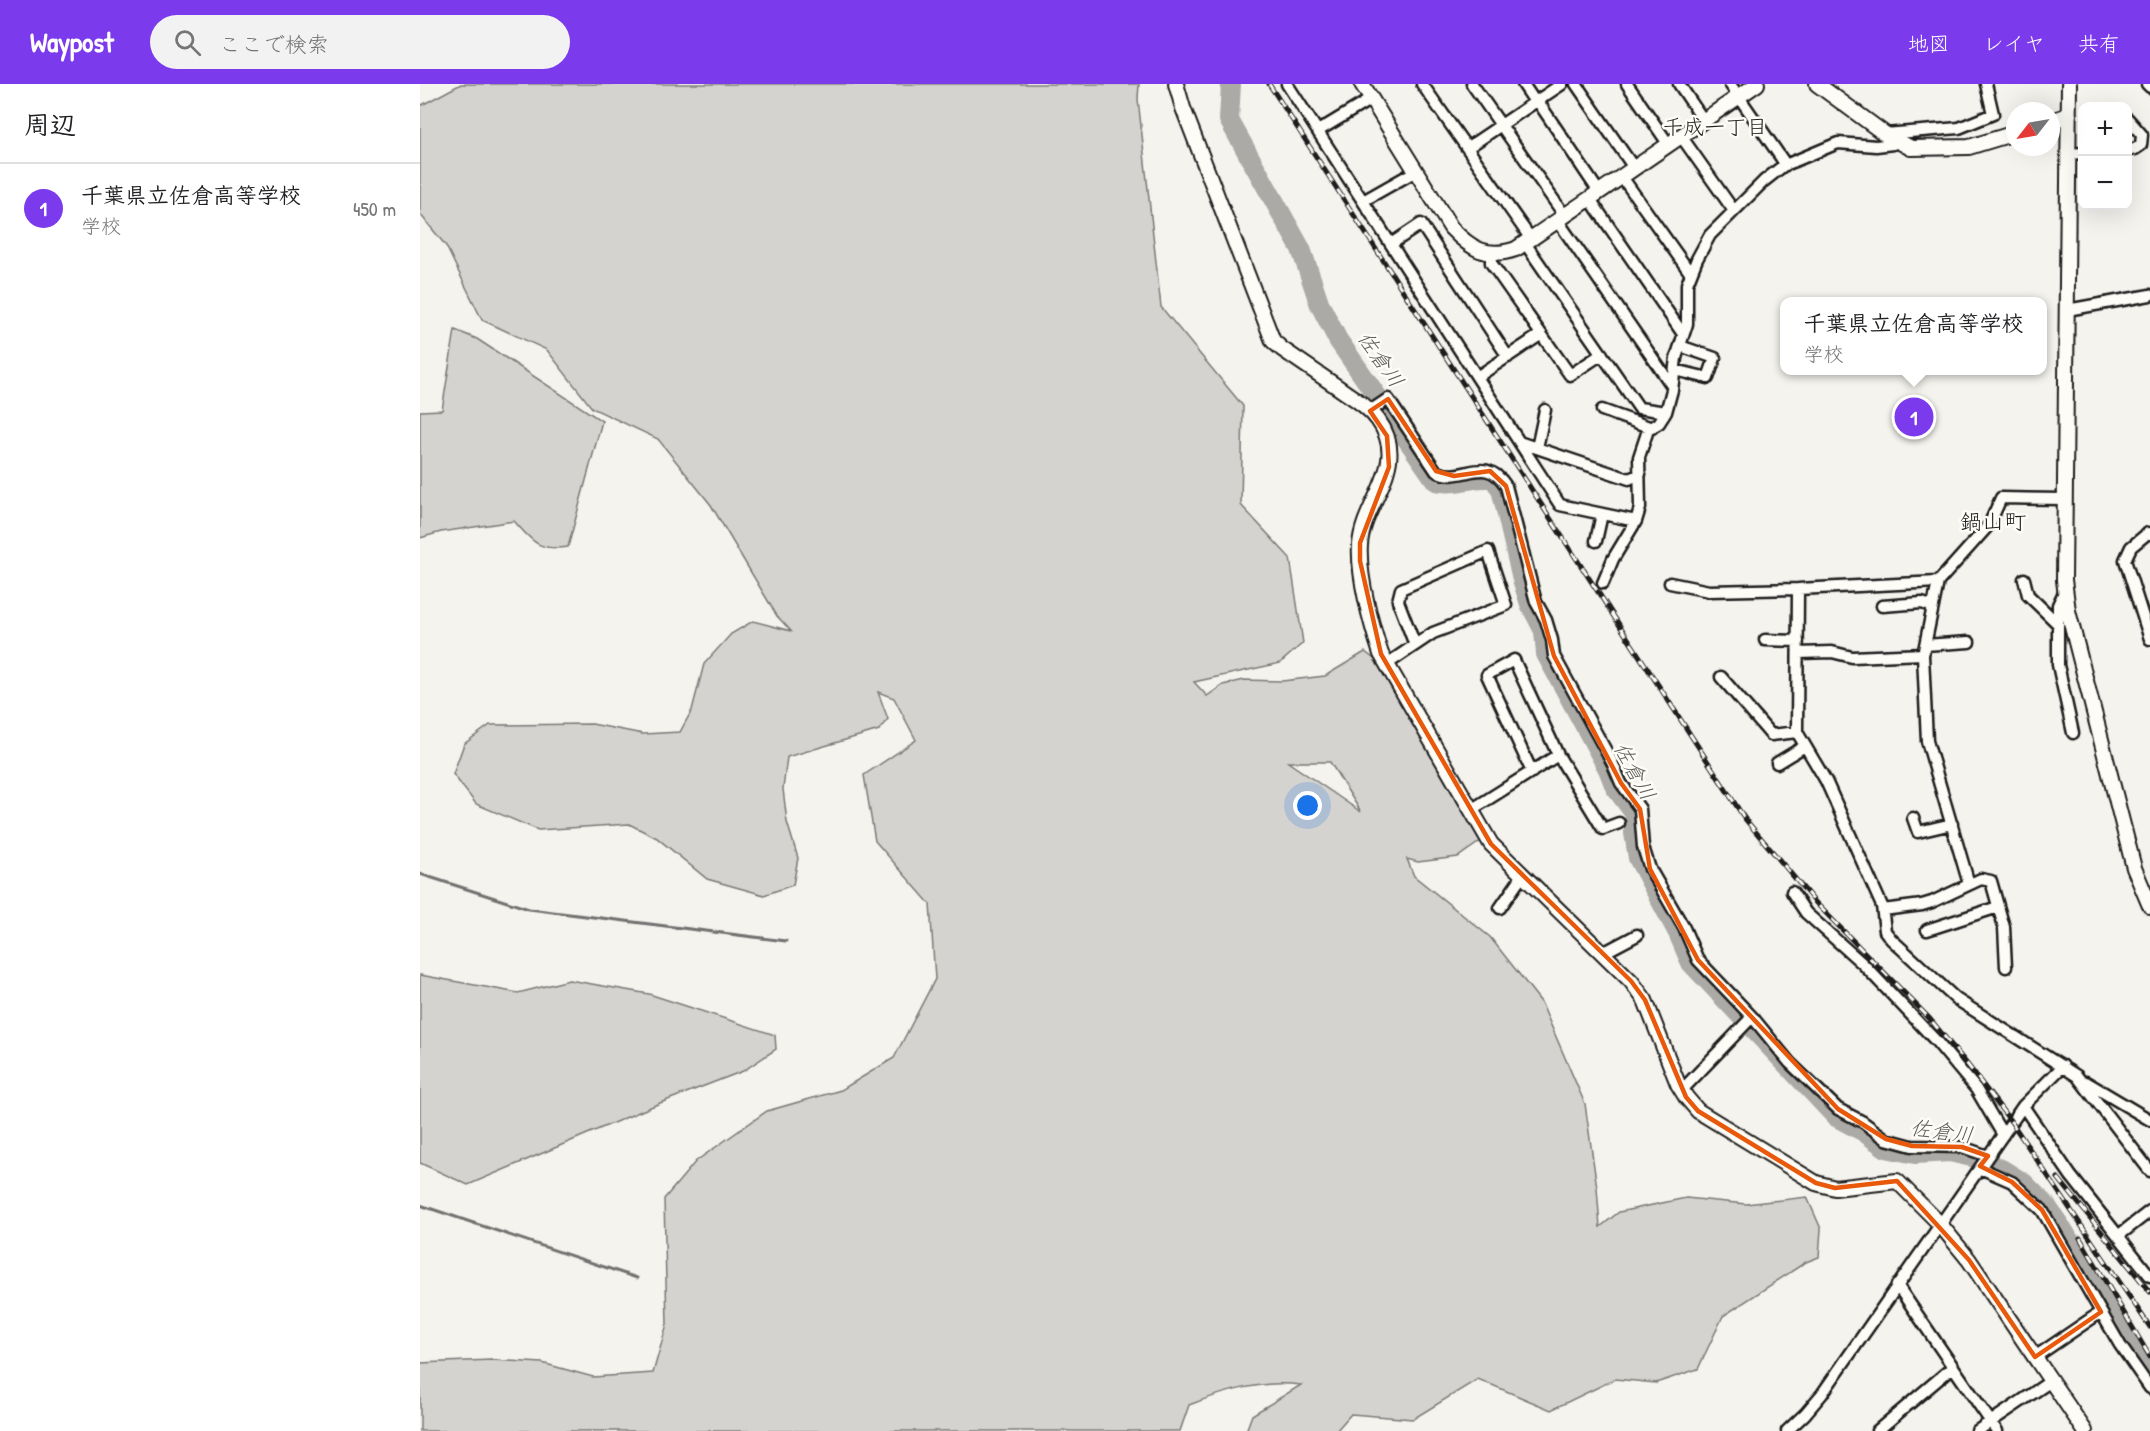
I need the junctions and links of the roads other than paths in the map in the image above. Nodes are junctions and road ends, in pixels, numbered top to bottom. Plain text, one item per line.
1 (1176, 84) edge
2 (1287, 84) edge
3 (1362, 84) edge
4 (1422, 84) edge
5 (1472, 84) edge
6 (1523, 84) edge
7 (1562, 84) edge
8 (1576, 84) edge
9 (1627, 84) edge
10 (1678, 84) edge
11 (1730, 84) edge
12 (1757, 84) edge
13 (1986, 84) edge
14 (2069, 84) edge
15 (2146, 84) edge
16 (1824, 85) edge
17 (2150, 87) edge
18 (1739, 97) junction
19 (1371, 99) junction
20 (1536, 101) junction
21 (2069, 115) junction
22 (2060, 118) edge
23 (1704, 121) junction
24 (2132, 124) edge
25 (1501, 125) junction
26 (1318, 131) junction
27 (1681, 136) junction
28 (2006, 136) edge
29 (1889, 137) junction
30 (1669, 145) junction
31 (1467, 148) junction
32 (2132, 149) edge
33 (2076, 154) edge
34 (1786, 165) junction
35 (1634, 168) junction
36 (1416, 171) junction
37 (1622, 177) junction
38 (1594, 196) junction
39 (1363, 201) junction
40 (1734, 211) junction
41 (1562, 218) junction
42 (1528, 241) junction
43 (1391, 244) junction
44 (1491, 253) junction
45 (1691, 274) junction
46 (2150, 295) edge
47 (2067, 310) junction
48 (1683, 334) junction
49 (1540, 335) junction
50 (1680, 346) junction
51 (1602, 354) junction
52 (1508, 357) junction
53 (1675, 370) junction
54 (1477, 377) junction
55 (1672, 386) junction
56 (1545, 410) dead end
57 (1602, 410) dead end
58 (1370, 411) junction
59 (1666, 412) junction
60 (1652, 428) junction
61 (1519, 442) junction
62 (1537, 448) junction
63 (1640, 474) junction
64 (2064, 499) junction
65 (1602, 514) junction
66 (1636, 521) junction
67 (2149, 532) edge
68 (1596, 542) dead end
69 (2024, 579) dead end
70 (1938, 582) junction
71 (1603, 583) dead end
72 (1670, 583) dead end
73 (1798, 589) junction
74 (2065, 590) junction
75 (1882, 606) dead end
76 (1933, 607) junction
77 (2058, 624) junction
78 (2150, 639) edge
79 (1765, 640) dead end
80 (1798, 641) junction
81 (1969, 642) dead end
82 (1414, 645) junction
83 (1924, 650) junction
84 (1798, 653) junction
85 (1387, 664) junction
86 (1721, 677) dead end
87 (1797, 732) junction
88 (2073, 733) dead end
89 (1805, 746) junction
90 (1558, 755) junction
91 (1777, 763) dead end
92 (1532, 772) junction
93 (1471, 810) junction
94 (1913, 818) dead end
95 (1619, 823) dead end
96 (1952, 824) junction
97 (1522, 875) junction
98 (1970, 884) junction
99 (1792, 892) dead end
100 (2150, 906) edge
101 (1500, 908) dead end
102 (1998, 908) junction
103 (1883, 910) junction
104 (1927, 930) dead end
105 (1637, 934) dead end
106 (1603, 953) junction
107 (2006, 967) dead end
108 (1752, 1017) junction
109 (2063, 1066) junction
110 (2079, 1079) junction
111 (1682, 1090) junction
112 (2023, 1106) junction
113 (2150, 1120) edge
114 (2003, 1135) junction
115 (1988, 1156) junction
116 (1980, 1168) junction
117 (2150, 1172) edge
118 (2150, 1211) edge
119 (1939, 1223) junction
120 (2118, 1236) junction
121 (2150, 1276) edge
122 (1897, 1285) junction
123 (2101, 1312) junction
124 (2035, 1357) junction
125 (1953, 1367) junction
126 (2051, 1381) junction
127 (2150, 1388) edge
128 (1994, 1426) edge
129 (1786, 1431) edge
130 (1877, 1431) edge
131 (1977, 1431) edge
132 (2085, 1431) edge

1 - 58 street
2 - 26 street
3 - 19 street
4 - 31 street
5 - 25 street
6 - 20 street
7 - 20 street
8 - 35 street
9 - 30 street
10 - 23 street
11 - 18 street
12 - 18 street
13 - 29 street
14 - 21 street
15 - 17 street
16 - 29 street
18 - 23 street
18 - 34 street
19 - 26 street
19 - 36 street
20 - 25 street
20 - 38 street
21 - 22 street
21 - 33 street
23 - 27 street
24 - 32 street
25 - 31 street
25 - 41 street
26 - 39 street
27 - 30 street
27 - 40 street
28 - 29 street
29 - 34 street
30 - 35 street
31 - 42 street
33 - 47 street
34 - 40 street
35 - 37 street
36 - 39 street
36 - 44 street
37 - 38 street
37 - 45 street
38 - 41 street
38 - 48 street
39 - 43 street
40 - 45 street
41 - 42 street
41 - 55 street
42 - 44 street
42 - 51 street
43 - 52 street
43 - 54 street
44 - 49 street
45 - 48 street
46 - 47 street
47 - 64 street
48 - 50 street
49 - 51 street
49 - 52 street
50 - 53 street
50 - 53 street
51 - 59 street
52 - 54 street
53 - 55 street
54 - 61 street
55 - 59 street
56 - 62 street
57 - 60 street
58 - 85 street
58 - 108 street
59 - 60 street
60 - 63 street
61 - 62 street
61 - 65 street
62 - 63 street
63 - 66 street
64 - 70 street
64 - 74 street
65 - 66 street
65 - 68 street
66 - 71 street
67 - 78 street
69 - 77 street
70 - 73 street
70 - 76 street
72 - 73 street
73 - 80 street
74 - 77 street
74 - 100 street
75 - 76 street
76 - 83 street
77 - 88 street
79 - 80 street
80 - 84 street
81 - 83 street
82 - 82 street
82 - 85 street
83 - 84 street
83 - 96 street
84 - 87 street
85 - 93 street
86 - 87 street
87 - 89 street
89 - 91 street
89 - 103 street
90 - 92 street
90 - 92 street
90 - 95 street
92 - 93 street
93 - 97 street
94 - 96 street
96 - 98 street
97 - 101 street
97 - 106 street
98 - 102 street
98 - 103 street
99 - 114 street
102 - 104 street
102 - 107 street
103 - 109 street
105 - 106 street
106 - 111 street
108 - 111 street
108 - 115 street
109 - 110 street
109 - 112 street
110 - 113 street
110 - 117 street
111 - 119 street
112 - 114 street
112 - 120 street
114 - 115 street
115 - 116 street
116 - 119 street
116 - 123 street
118 - 120 street
119 - 122 street
119 - 124 street
120 - 121 street
122 - 125 street
122 - 129 street
123 - 124 street
123 - 127 street
124 - 126 street
125 - 128 street
125 - 130 street
126 - 128 street
126 - 132 street
128 - 131 street

